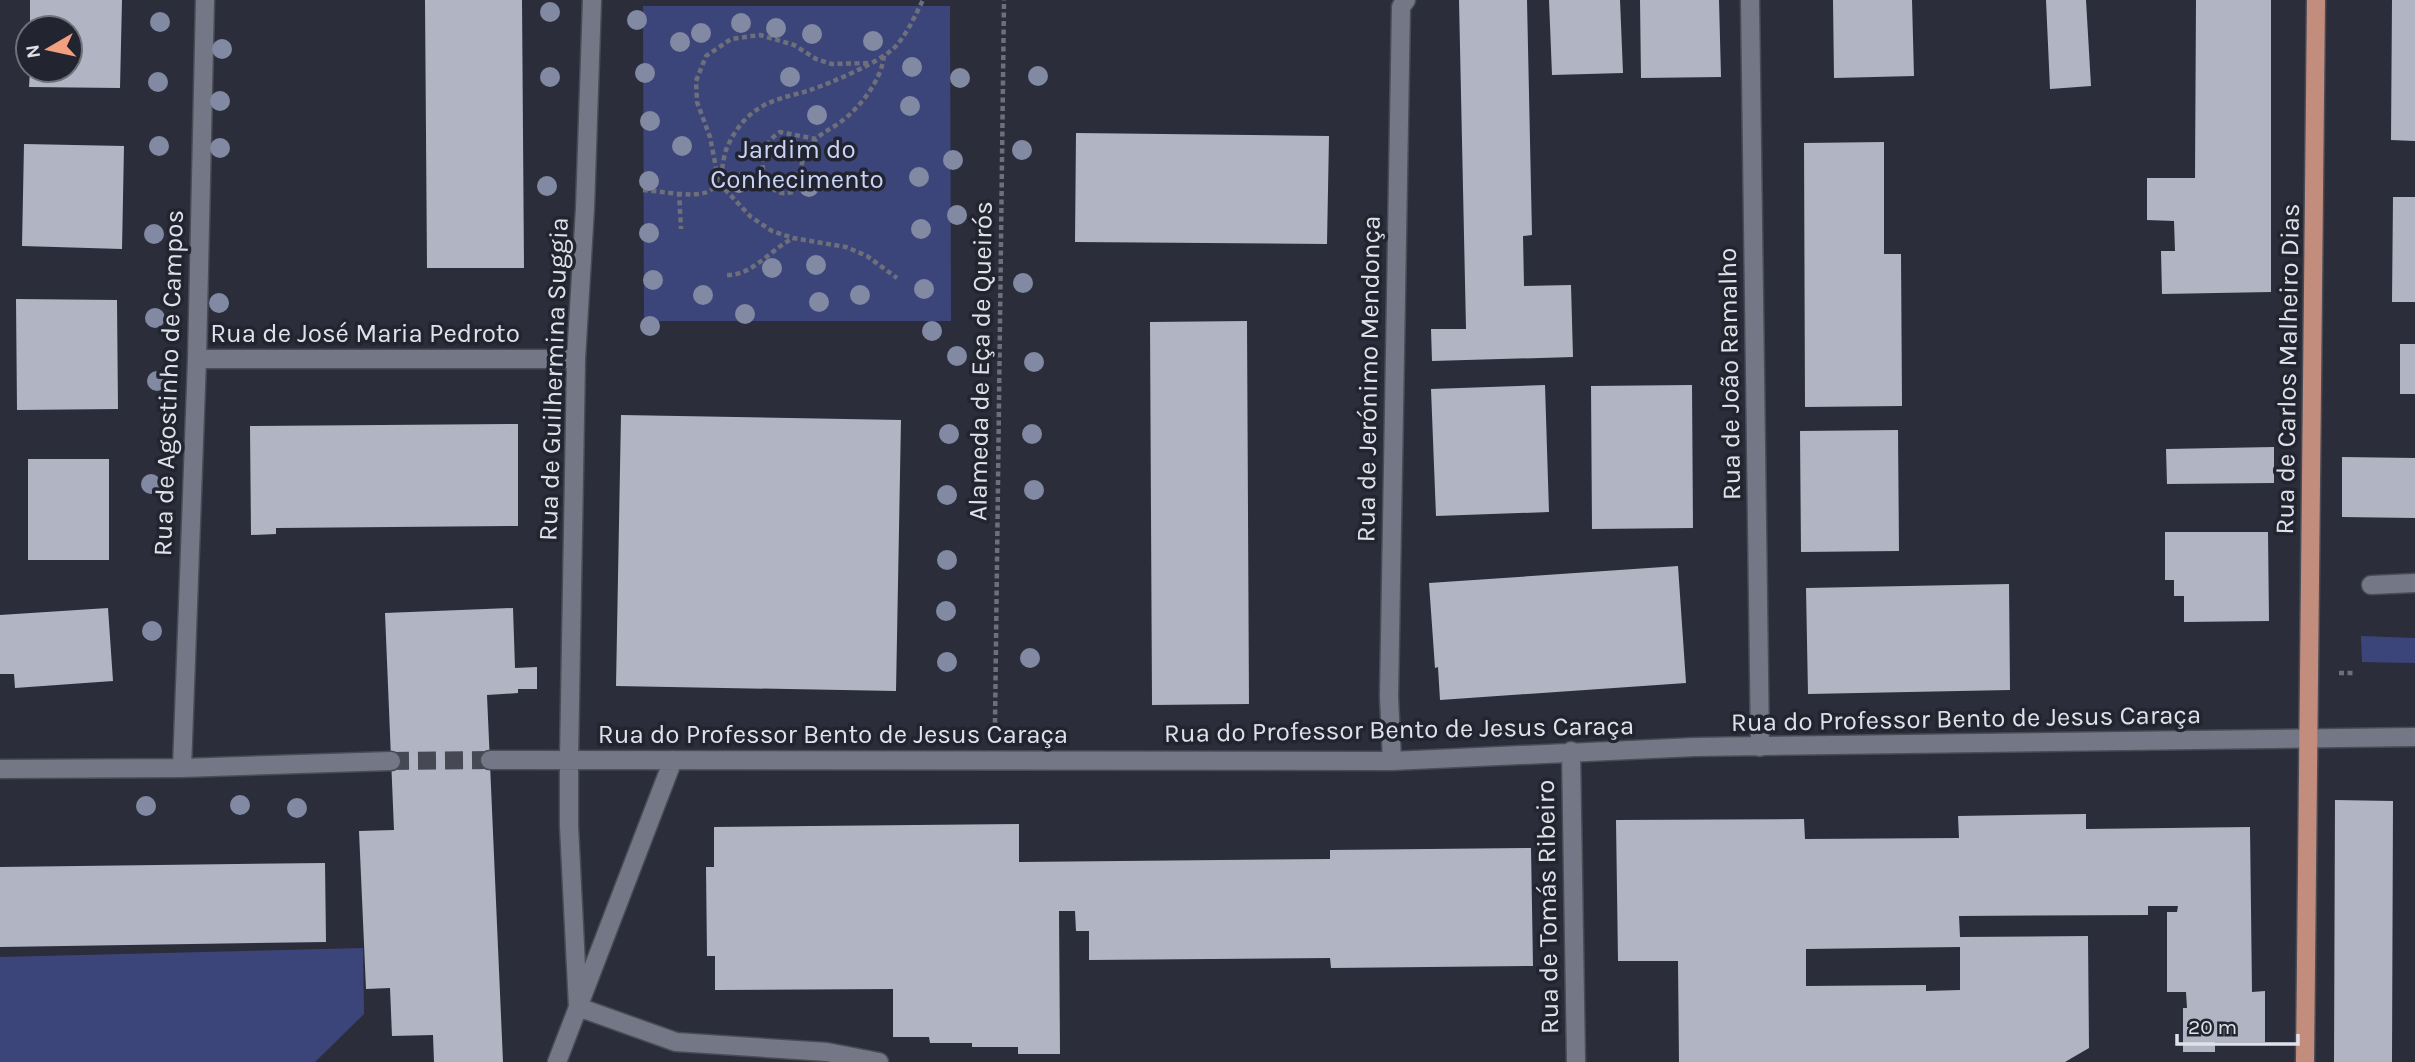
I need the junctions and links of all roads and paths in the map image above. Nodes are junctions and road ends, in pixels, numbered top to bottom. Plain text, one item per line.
1 (205, 0) edge
2 (592, 0) edge
3 (923, 0) edge
4 (1004, 0) edge
5 (1406, 0) edge
6 (1749, 0) edge
7 (2316, 0) edge
8 (884, 54) junction
9 (868, 63) junction
10 (816, 139) junction
11 (719, 183) junction
12 (643, 191) dead end
13 (679, 192) junction
14 (681, 229) dead end
15 (793, 238) junction
16 (727, 275) dead end
17 (897, 278) dead end
18 (197, 359) junction
19 (576, 359) junction
20 (2415, 583) edge
21 (2371, 584) dead end
22 (995, 723) dead end
23 (2415, 737) edge
24 (2309, 740) junction
25 (1760, 747) junction
26 (1571, 751) junction
27 (569, 759) junction
28 (490, 760) tunnel mouth
29 (673, 760) junction
30 (391, 761) tunnel mouth
31 (1392, 761) junction
32 (182, 768) junction
33 (0, 769) edge
34 (578, 1007) junction
35 (557, 1062) edge
36 (879, 1062) edge
37 (1576, 1062) edge
38 (2305, 1062) edge

1 - 18 street, Rua de Agostinho de Campos
2 - 19 street, Rua de Guilhermina Suggia
3 - 8 path
4 - 22 path, Alameda de Eça de Queirós
5 - 31 street, Rua de Jerónimo Mendonça
6 - 25 street, Rua de João Ramalho
7 - 24 main road, Rua de Carlos Malheiro Dias
8 - 9 path
8 - 10 path
9 - 11 path
9 - 11 path
10 - 10 path
11 - 13 path
11 - 15 path
12 - 13 path
13 - 14 path
15 - 16 path
15 - 17 path
18 - 19 street, Rua de José Maria Pedroto
18 - 32 street, Rua de Agostinho de Campos
19 - 27 street, Rua de Guilhermina Suggia
20 - 21 street
23 - 24 street, Rua do Professor Bento de Jesus Caraça
24 - 25 street, Rua do Professor Bento de Jesus Caraça
24 - 38 main road, Rua de Carlos Malheiro Dias
25 - 26 street, Rua do Professor Bento de Jesus Caraça
26 - 31 street, Rua do Professor Bento de Jesus Caraça
26 - 37 street, Rua de Tomás Ribeiro
27 - 28 street, Rua do Professor Bento de Jesus Caraça
27 - 29 street, Rua do Professor Bento de Jesus Caraça
27 - 34 street, Rua de Guilhermina Suggia
29 - 31 street, Rua do Professor Bento de Jesus Caraça
29 - 34 street
30 - 32 street
32 - 33 street
34 - 35 street
34 - 36 street

